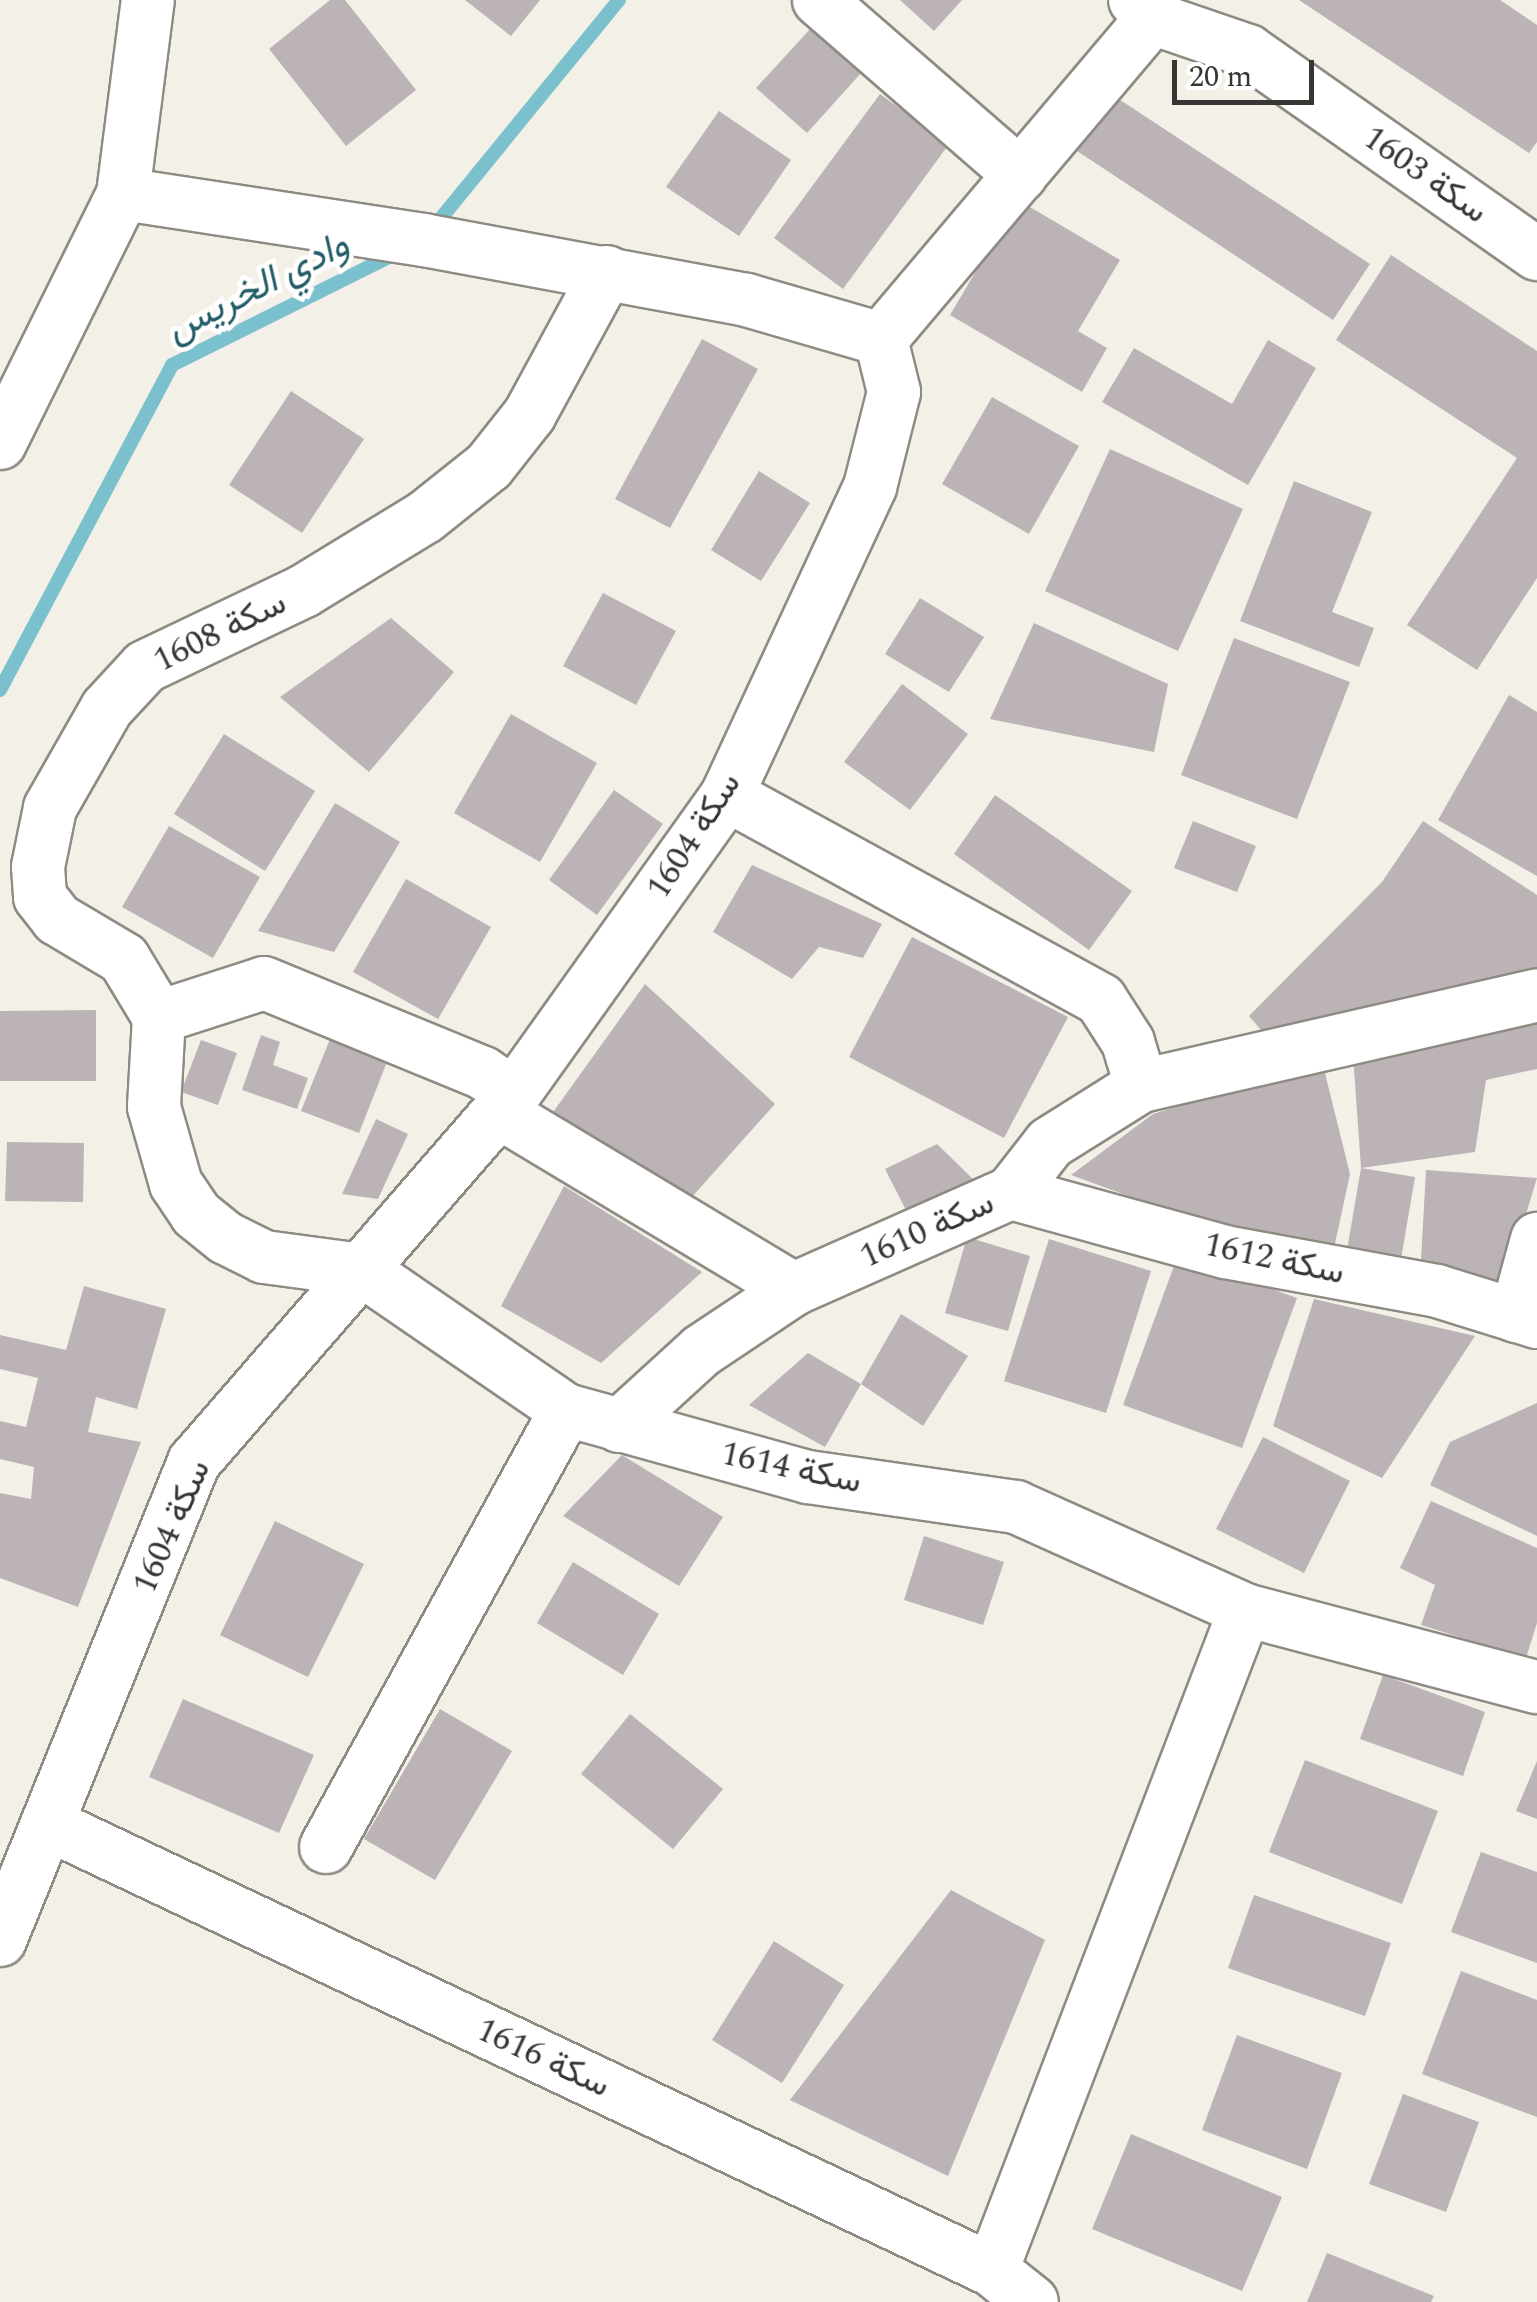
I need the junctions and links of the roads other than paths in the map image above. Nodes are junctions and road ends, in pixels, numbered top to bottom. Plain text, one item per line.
1 (148, 0) edge
2 (819, 0) edge
3 (1143, 9) edge
4 (1020, 174) junction
5 (122, 194) junction
6 (1537, 254) edge
7 (607, 272) junction
8 (881, 339) junction
9 (0, 442) edge
10 (727, 795) junction
11 (1537, 995) edge
12 (159, 1017) junction
13 (1141, 1086) junction
14 (506, 1102) junction
15 (1011, 1192) junction
16 (1537, 1240) edge
17 (362, 1270) junction
18 (794, 1289) junction
19 (1527, 1319) edge
20 (566, 1410) junction
21 (618, 1426) junction
22 (1245, 1610) junction
23 (1537, 1687) edge
24 (48, 1824) junction
25 (326, 1847) dead end
26 (0, 1940) edge
27 (1012, 2286) edge

1 - 5 street
2 - 4 street
3 - 4 street
3 - 6 street, سكة 1603
4 - 8 street
5 - 7 street
5 - 9 street
7 - 8 street
7 - 12 street, سكة 1608
8 - 10 street, سكة 1604
10 - 13 street
10 - 14 street, سكة 1604
11 - 13 street, سكة 1610
12 - 14 street
12 - 17 street
13 - 15 street, سكة 1610
14 - 17 street, سكة 1604
14 - 18 street
15 - 18 street, سكة 1610
15 - 19 street, سكة 1612
16 - 19 street
17 - 20 street, سكة 1614
17 - 24 street, سكة 1604
18 - 21 street, سكة 1610
20 - 21 street, سكة 1614
20 - 25 street
21 - 22 street, سكة 1614
22 - 23 street, سكة 1614
22 - 27 street
24 - 26 street, سكة 1604
24 - 27 street, سكة 1616

